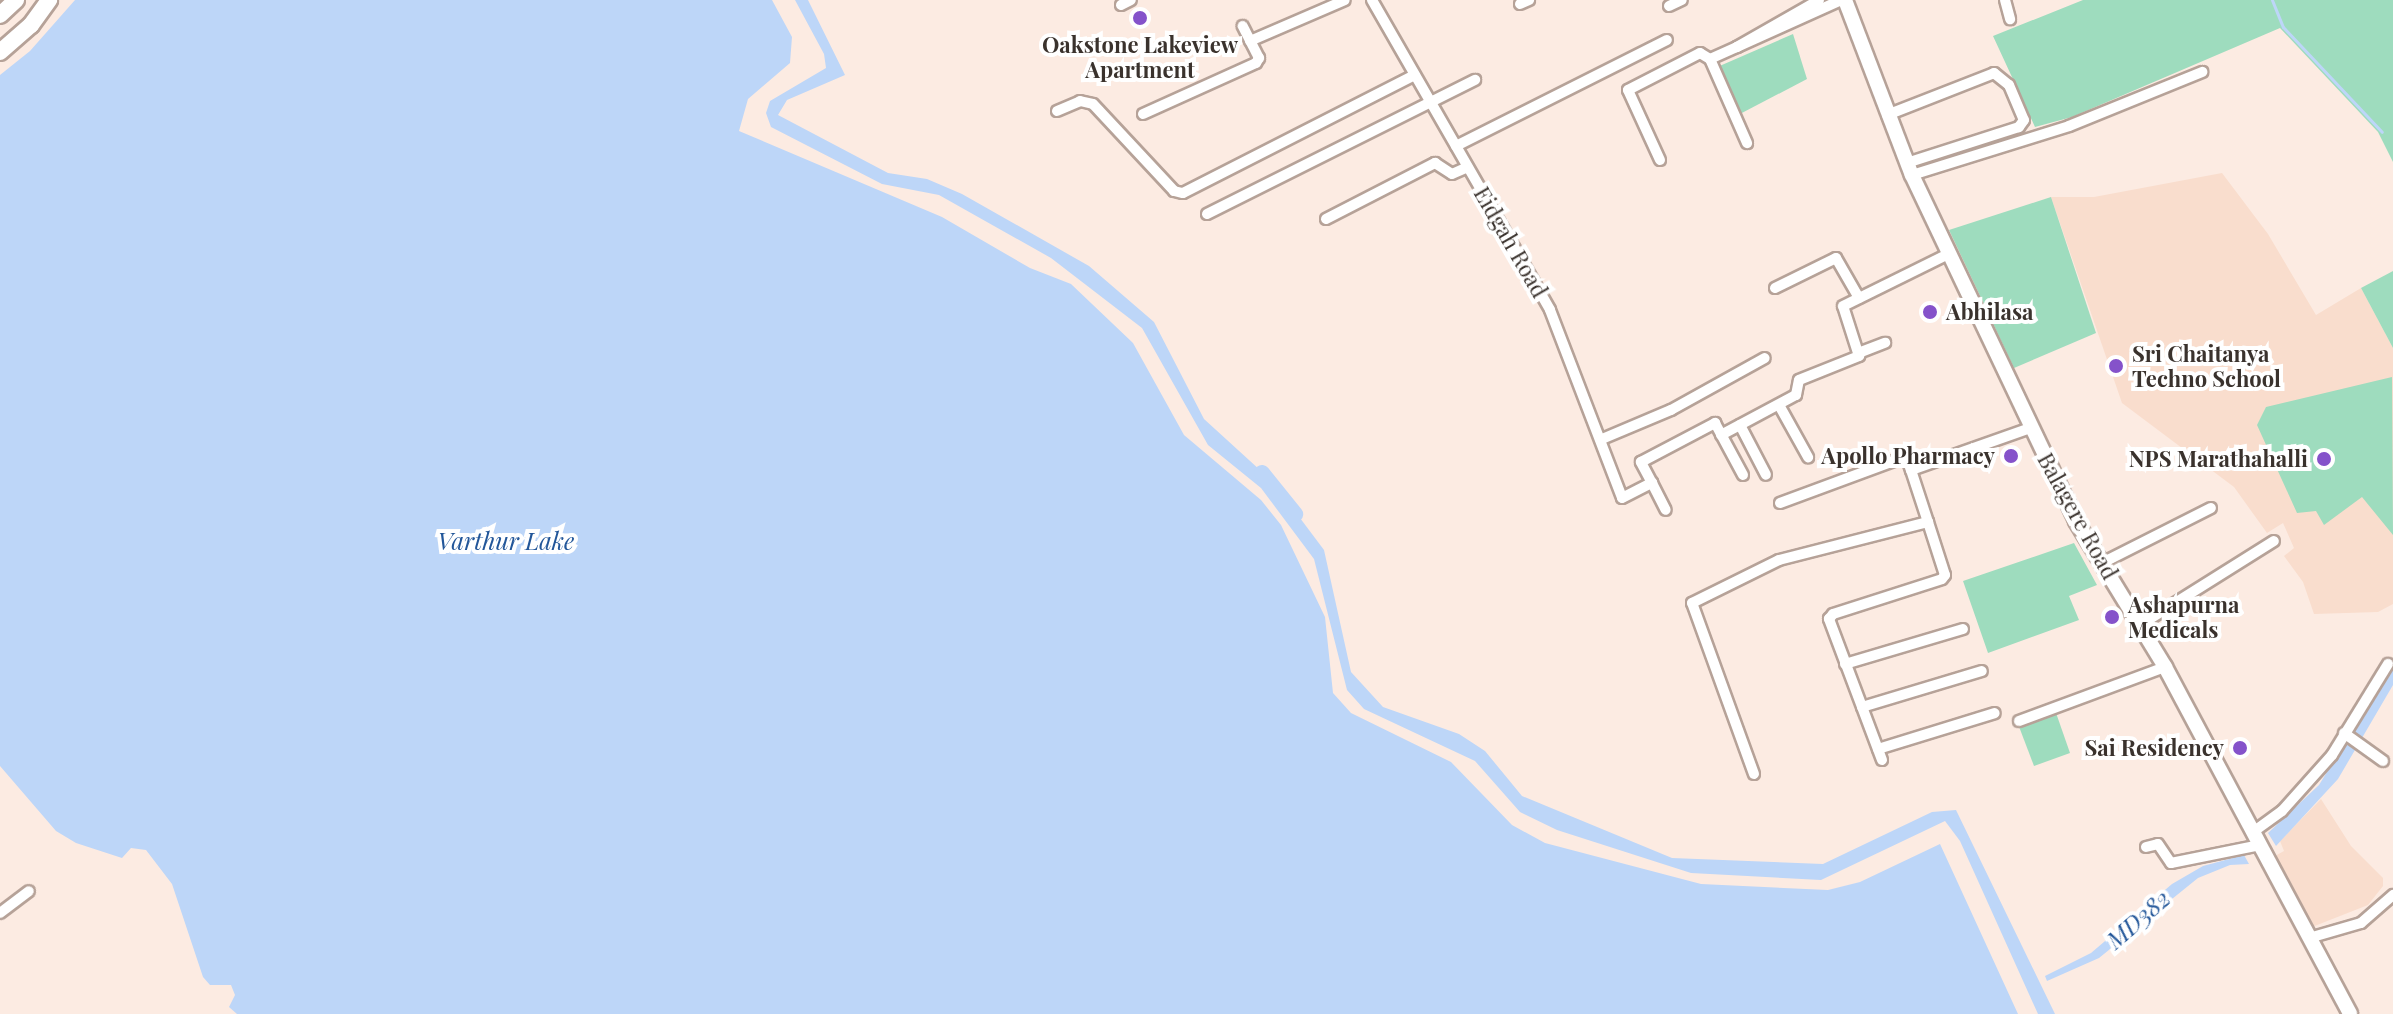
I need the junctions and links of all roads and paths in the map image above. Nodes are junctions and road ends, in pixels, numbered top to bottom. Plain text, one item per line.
1 (16, 0) edge
2 (49, 0) edge
3 (1345, 0) edge
4 (1682, 0) edge
5 (1819, 0) edge
6 (1843, 0) edge
7 (2005, 0) edge
8 (1376, 1) edge
9 (1669, 6) dead end
10 (0, 15) edge
11 (2010, 19) dead end
12 (1243, 26) dead end
13 (1667, 40) dead end
14 (1250, 41) junction
15 (1737, 47) junction
16 (0, 52) edge
17 (1710, 59) junction
18 (2202, 72) dead end
19 (1415, 75) junction
20 (1475, 80) dead end
21 (1431, 103) junction
22 (1057, 111) dead end
23 (1143, 114) dead end
24 (1887, 115) junction
25 (1747, 143) dead end
26 (1456, 146) junction
27 (1660, 160) dead end
28 (1468, 167) junction
29 (1909, 169) junction
30 (1207, 214) dead end
31 (1326, 219) dead end
32 (1948, 254) junction
33 (1775, 288) dead end
34 (1859, 298) junction
35 (1885, 343) dead end
36 (1861, 352) junction
37 (1765, 358) dead end
38 (1779, 405) junction
39 (1740, 425) junction
40 (2030, 428) junction
41 (1721, 435) junction
42 (1602, 439) junction
43 (1808, 457) dead end
44 (1911, 470) junction
45 (1743, 475) dead end
46 (1766, 475) dead end
47 (1652, 483) junction
48 (1780, 503) dead end
49 (2211, 508) dead end
50 (1666, 510) dead end
51 (1928, 522) junction
52 (2274, 541) dead end
53 (2102, 563) junction
54 (2140, 625) junction
55 (1963, 629) dead end
56 (1845, 664) junction
57 (2388, 664) dead end
58 (2165, 667) junction
59 (1982, 671) dead end
60 (1862, 707) junction
61 (1995, 713) dead end
62 (2019, 721) dead end
63 (2346, 734) junction
64 (2383, 761) dead end
65 (1754, 774) dead end
66 (2257, 839) junction
67 (2146, 847) dead end
68 (29, 891) dead end
69 (2393, 895) edge
70 (0, 913) edge
71 (2309, 938) junction
72 (2350, 1014) edge

1 - 10 main road
2 - 16 main road
3 - 14 street
4 - 9 street
5 - 15 street
6 - 15 street
6 - 24 street, Balagere Road
7 - 11 street
8 - 19 street, Eidgah Road
12 - 14 street
13 - 26 street
14 - 23 street
15 - 17 street
17 - 25 street
17 - 27 street
18 - 29 street
19 - 21 street, Eidgah Road
19 - 22 street
20 - 21 street
21 - 26 street, Eidgah Road
21 - 30 street
24 - 29 street, Balagere Road
24 - 29 street
26 - 28 street, Eidgah Road
28 - 31 street
28 - 42 street, Eidgah Road
29 - 32 street, Balagere Road
32 - 34 street
32 - 40 street, Balagere Road
33 - 34 street
34 - 36 street
35 - 36 street
36 - 38 street
37 - 42 street
38 - 39 street
38 - 43 street
39 - 41 street
39 - 46 street
40 - 44 street
40 - 53 street, Balagere Road
41 - 45 street
41 - 47 street
42 - 47 street, Eidgah Road
44 - 48 street
44 - 51 street
47 - 50 street
49 - 53 street
51 - 56 street
51 - 65 street
52 - 54 street
53 - 54 street, Balagere Road
54 - 58 street, Balagere Road
55 - 56 street
56 - 60 street
57 - 63 street
58 - 62 street
58 - 66 street, Balagere Road
59 - 60 street
60 - 61 street
63 - 64 street
63 - 66 street
66 - 67 street
66 - 71 street, Balagere Road
68 - 70 street
69 - 71 street
71 - 72 street, Balagere Road

